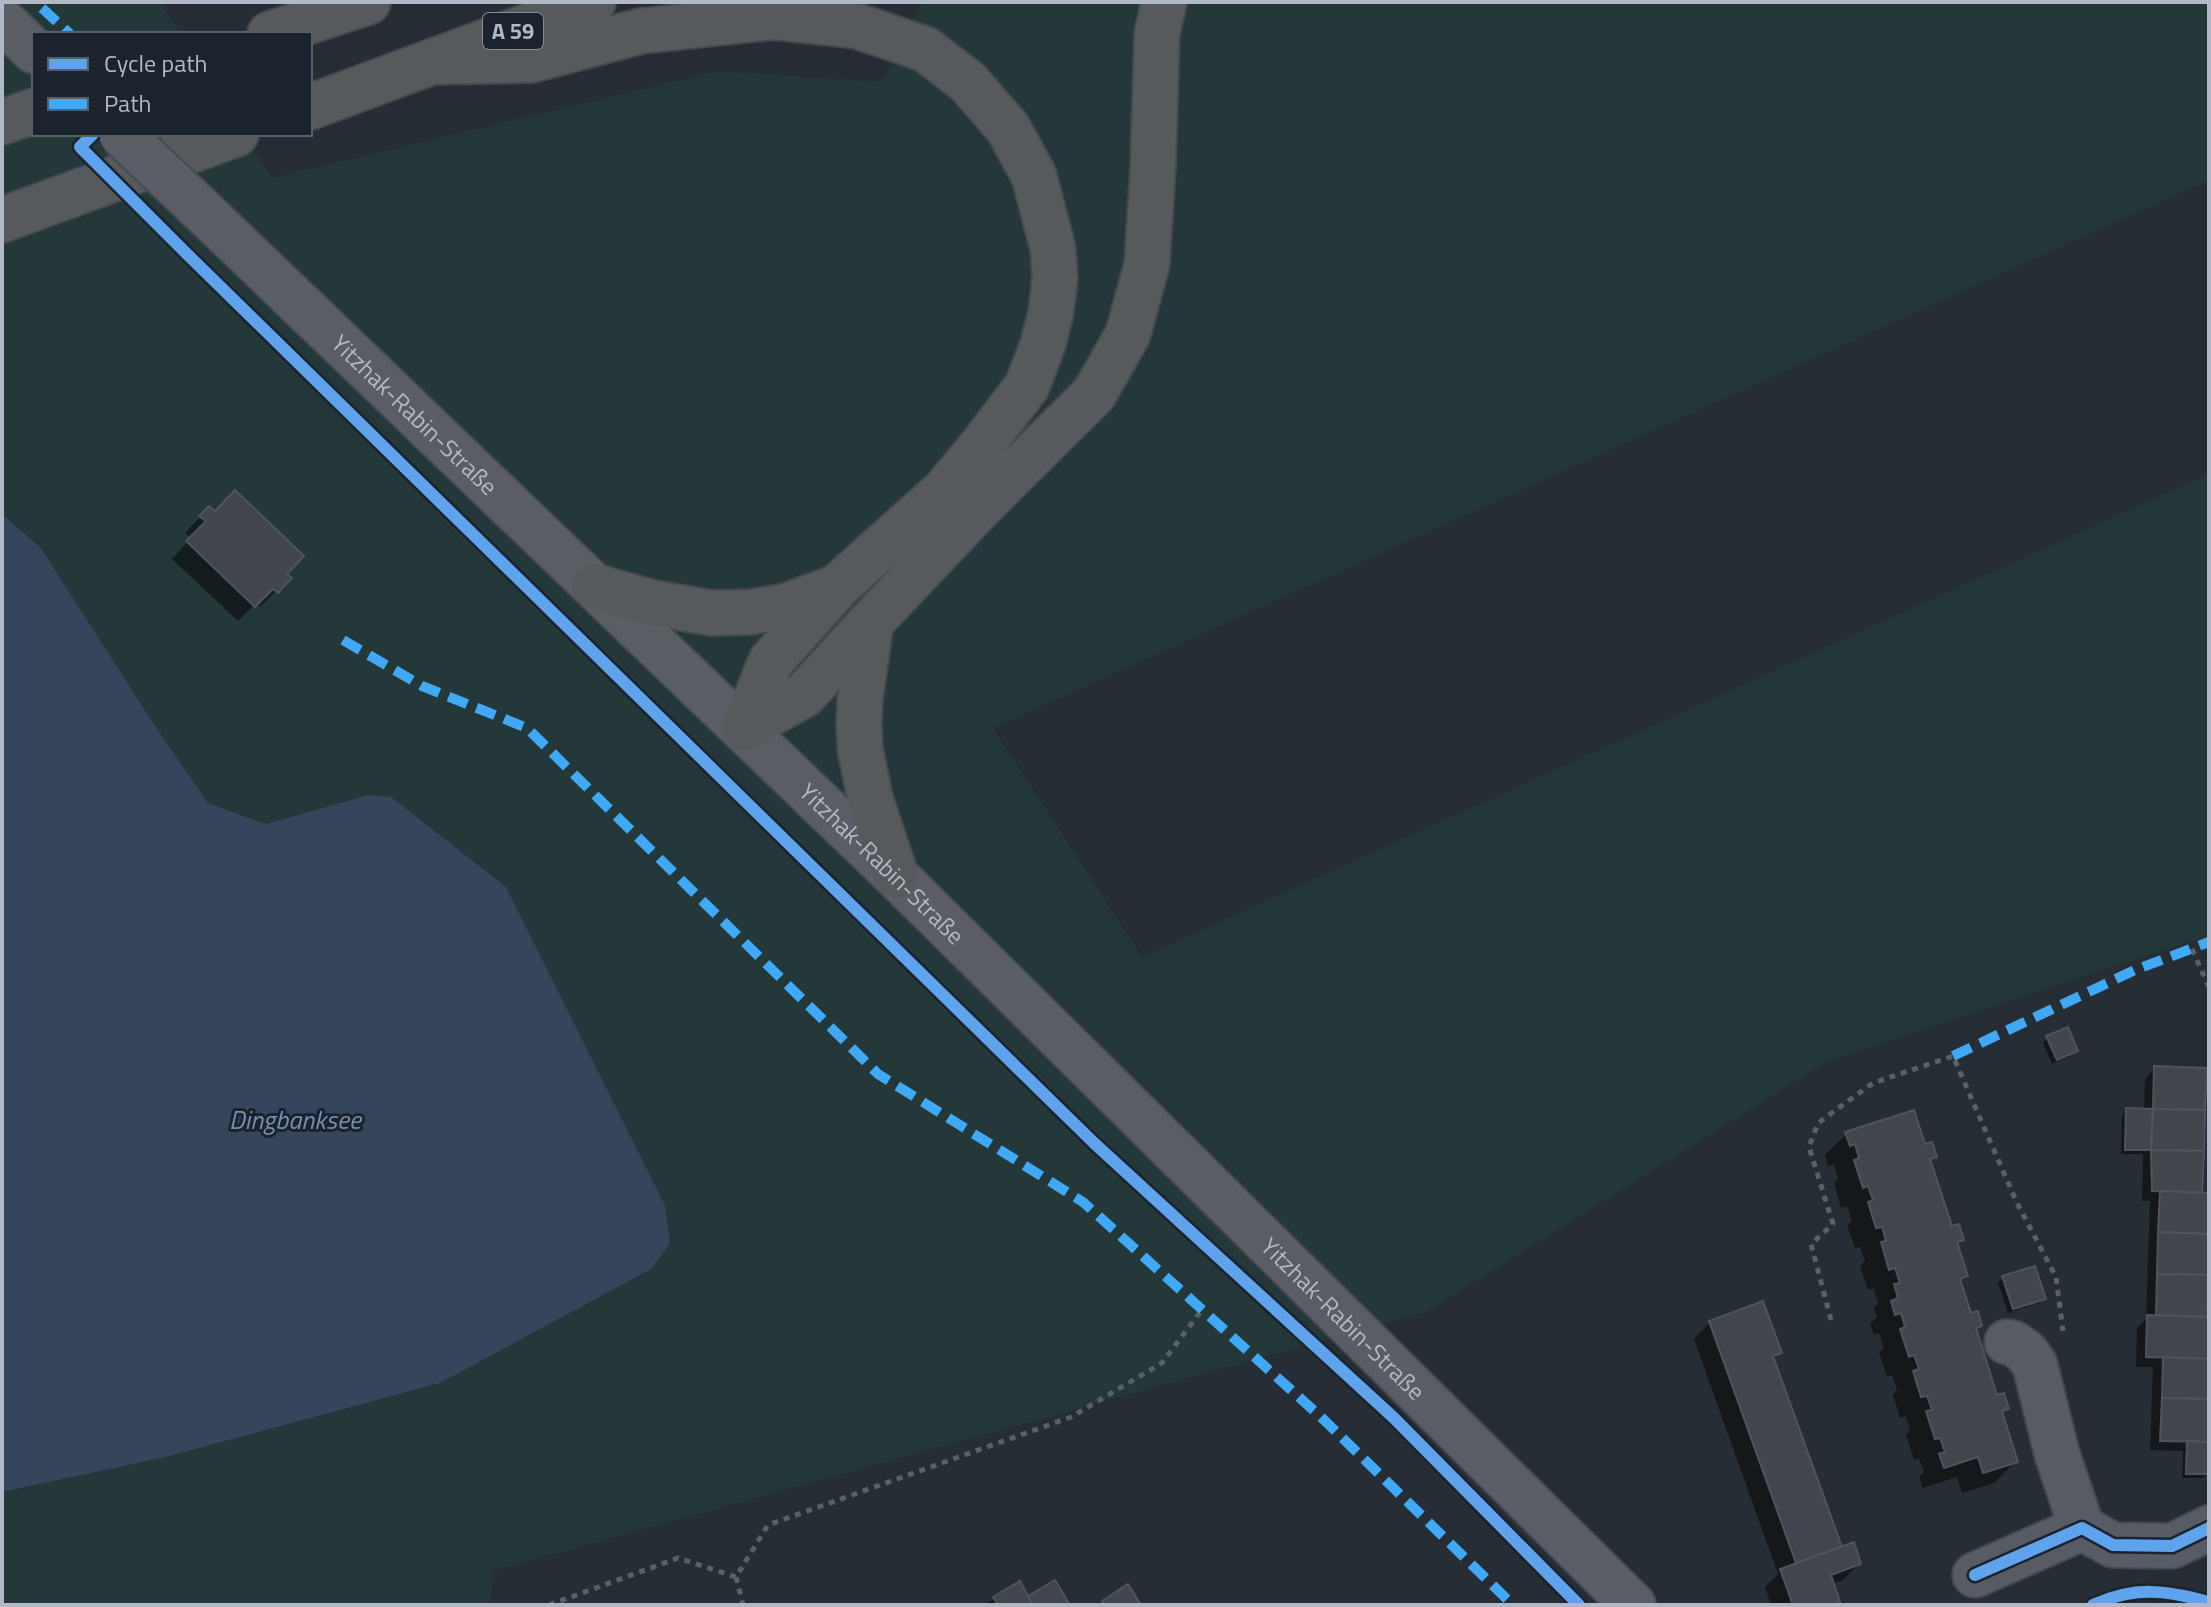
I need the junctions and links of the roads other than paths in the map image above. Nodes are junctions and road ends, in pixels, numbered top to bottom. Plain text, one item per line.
1 (368, 2) edge
2 (593, 2) edge
3 (1164, 2) edge
4 (2, 20) edge
5 (276, 32) edge
6 (32, 49) edge
7 (433, 62) junction
8 (312, 106) edge
9 (32, 112) edge
10 (2, 122) edge
11 (123, 136) edge
12 (231, 136) edge
13 (2, 220) edge
14 (594, 586) junction
15 (837, 587) junction
16 (871, 622) junction
17 (744, 728) junction
18 (896, 876) junction
19 (2007, 1342) dead end
20 (2082, 1528) junction
21 (2209, 1528) edge
22 (1975, 1575) dead end
23 (1633, 1605) edge

1 - 5 highway
2 - 7 highway, A 59
3 - 16 highway
4 - 6 main road
7 - 8 highway, A 59
7 - 15 highway
9 - 10 highway
11 - 14 main road, Yitzhak-Rabin-Straße, bridge
12 - 13 highway
14 - 15 highway
14 - 17 main road, Yitzhak-Rabin-Straße
15 - 17 highway
16 - 17 highway
16 - 18 highway
17 - 18 main road, Yitzhak-Rabin-Straße
18 - 23 main road, Yitzhak-Rabin-Straße
19 - 20 street
20 - 21 street
20 - 22 street

